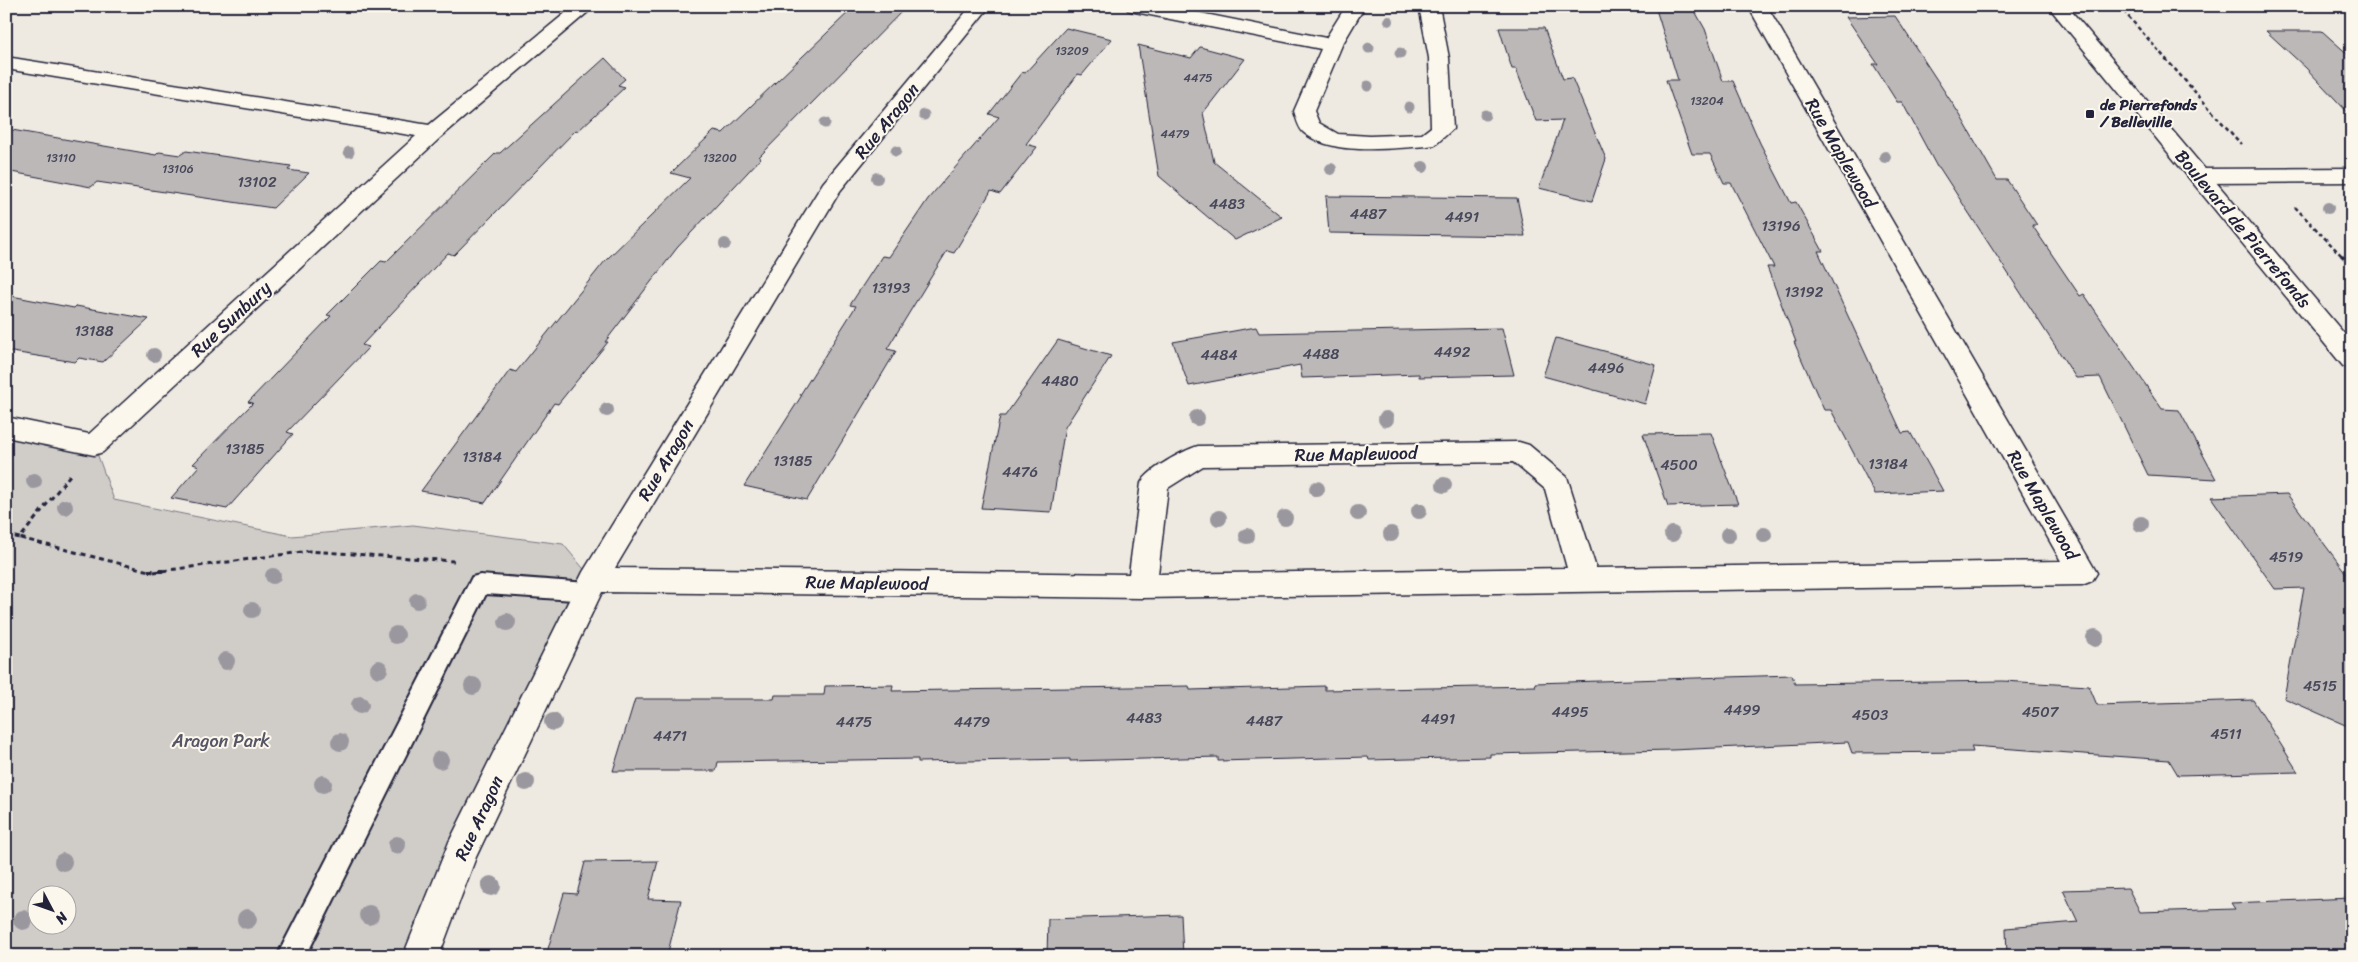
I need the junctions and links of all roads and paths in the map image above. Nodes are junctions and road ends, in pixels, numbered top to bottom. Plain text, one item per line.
1 (586, 6) edge
2 (981, 6) edge
3 (1135, 6) edge
4 (1356, 6) edge
5 (1429, 6) edge
6 (1757, 6) edge
7 (2056, 6) edge
8 (2119, 6) edge
9 (1332, 45) junction
10 (6, 63) edge
11 (433, 132) junction
12 (2245, 150) dead end
13 (2352, 175) edge
14 (2200, 176) junction
15 (2290, 202) dead end
16 (2352, 266) edge
17 (2352, 360) edge
18 (6, 427) edge
19 (94, 445) junction
20 (6, 535) edge
21 (20, 538) junction
22 (1586, 580) junction
23 (480, 584) junction
24 (590, 586) junction
25 (1142, 586) junction
26 (291, 956) edge
27 (422, 956) edge

1 - 11 street, Rue Sunbury
2 - 24 street, Rue Aragon
3 - 9 street
4 - 9 street
5 - 9 street
6 - 22 street, Rue Maplewood
7 - 14 street, Boulevard de Pierrefonds
8 - 12 path
10 - 11 street
11 - 19 street, Rue Sunbury
13 - 14 street
14 - 17 street, Boulevard de Pierrefonds
15 - 16 path
18 - 19 street
19 - 21 path
20 - 21 path
21 - 23 path
22 - 25 street, Rue Maplewood
22 - 25 street, Rue Maplewood
23 - 24 lane
23 - 26 lane
24 - 25 street, Rue Maplewood
24 - 27 street, Rue Aragon

